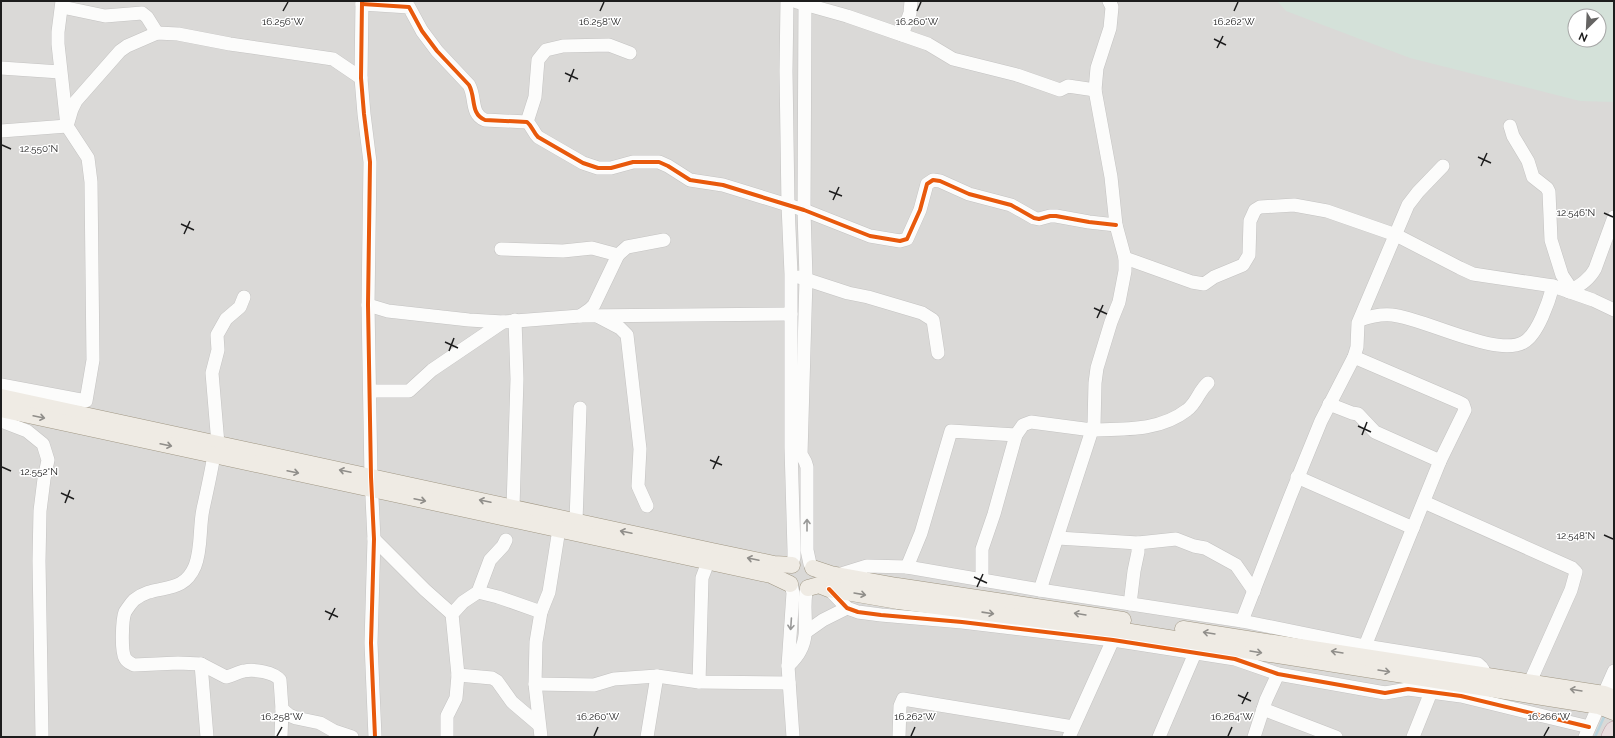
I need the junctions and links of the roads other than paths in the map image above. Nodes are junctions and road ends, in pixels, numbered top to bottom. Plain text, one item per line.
1 (787, 1) edge
2 (911, 1) edge
3 (1109, 1) edge
4 (362, 2) edge
5 (801, 2) edge
6 (62, 4) edge
7 (158, 33) junction
8 (902, 35) junction
9 (630, 53) dead end
10 (1, 68) edge
11 (60, 72) junction
12 (361, 78) junction
13 (1095, 90) junction
14 (527, 122) junction
15 (67, 126) junction
16 (1510, 126) dead end
17 (1, 131) edge
18 (1443, 166) dead end
19 (788, 205) junction
20 (804, 210) junction
21 (1614, 217) edge
22 (1116, 225) junction
23 (1396, 235) junction
24 (664, 240) dead end
25 (502, 249) dead end
26 (618, 255) junction
27 (1125, 258) junction
28 (791, 274) junction
29 (806, 279) junction
30 (1553, 286) junction
31 (1571, 291) junction
32 (244, 297) dead end
33 (368, 305) junction
34 (1614, 310) edge
35 (791, 314) junction
36 (580, 316) junction
37 (598, 316) junction
38 (1360, 320) junction
39 (509, 321) junction
40 (938, 354) dead end
41 (1354, 357) junction
42 (1208, 383) dead end
43 (1, 385) edge
44 (370, 391) junction
45 (1, 397) edge
46 (1329, 404) junction
47 (84, 408) junction
48 (580, 408) dead end
49 (1, 409) edge
50 (1, 420) edge
51 (1092, 430) junction
52 (1016, 435) junction
53 (216, 450) junction
54 (796, 451) junction
55 (1440, 461) junction
56 (1297, 477) junction
57 (371, 483) junction
58 (1424, 502) junction
59 (647, 506) dead end
60 (513, 507) junction
61 (576, 521) junction
62 (1413, 528) junction
63 (559, 529) junction
64 (1058, 538) junction
65 (374, 539) junction
66 (506, 540) dead end
67 (1138, 543) junction
68 (710, 556) junction
69 (792, 565) junction
70 (811, 566) junction
71 (907, 567) junction
72 (838, 575) junction
73 (982, 580) junction
74 (799, 586) junction
75 (830, 589) junction
76 (1040, 590) junction
77 (1254, 591) junction
78 (478, 592) junction
79 (898, 594) junction
80 (1130, 604) junction
81 (847, 608) junction
82 (541, 612) junction
83 (452, 614) junction
84 (1242, 621) junction
85 (806, 632) junction
86 (1115, 635) junction
87 (1365, 646) junction
88 (1195, 653) junction
89 (202, 664) junction
90 (788, 666) junction
91 (1614, 671) edge
92 (1278, 674) junction
93 (458, 675) junction
94 (657, 676) junction
95 (1485, 681) junction
96 (699, 682) junction
97 (1530, 682) junction
98 (789, 683) junction
99 (535, 684) junction
100 (1431, 692) junction
101 (1606, 699) edge
102 (282, 709) junction
103 (1263, 709) junction
104 (1614, 712) edge
105 (540, 731) edge
106 (1614, 731) edge
107 (1071, 732) edge
108 (1587, 732) edge
109 (42, 737) edge
110 (207, 737) edge
111 (281, 737) edge
112 (352, 737) edge
113 (375, 737) edge
114 (447, 737) edge
115 (647, 737) edge
116 (793, 737) edge
117 (899, 737) edge
118 (1159, 737) edge
119 (1254, 737) edge
120 (1336, 737) edge
121 (1413, 737) edge
122 (1611, 737) edge

1 - 19 street
2 - 8 street
3 - 13 street
4 - 12 street
4 - 14 street
5 - 8 street
5 - 20 street
6 - 7 street
6 - 11 street
7 - 12 street
7 - 15 street
8 - 13 street
9 - 14 street
10 - 11 street
11 - 15 street
12 - 33 street
13 - 22 street
14 - 19 street
15 - 17 street
15 - 47 street
16 - 31 street
18 - 23 street
19 - 20 street
19 - 28 street
20 - 22 street
20 - 29 street
21 - 31 street
22 - 27 street
23 - 27 street
23 - 30 street
23 - 38 street
24 - 26 street
25 - 26 street
26 - 36 street
27 - 51 street
28 - 29 street
28 - 35 street
29 - 40 street
29 - 54 street
30 - 31 street
30 - 38 street
31 - 34 street
32 - 53 street
33 - 39 street
33 - 44 street
35 - 37 street
35 - 54 street
36 - 37 street
36 - 39 street
37 - 59 street
38 - 41 street
39 - 44 street
39 - 60 street
41 - 46 street
41 - 55 street
42 - 51 street
43 - 47 street
44 - 57 street
45 - 47 main road
46 - 55 street
46 - 56 street
47 - 53 main road
48 - 61 street
49 -> 53 main road
50 - 109 street
51 - 52 street
51 - 64 street
52 - 71 street
52 - 73 street
53 - 57 main road
53 - 89 street
54 - 69 street
70 -> 54 street
55 - 58 street
56 - 62 street
56 - 77 street
60 -> 57 main road
57 -> 63 main road
57 - 65 street
58 - 62 street
58 - 97 street
60 - 61 main road
68 -> 61 main road
62 - 87 street
63 - 68 main road
63 - 82 street
64 - 67 street
64 - 76 street
65 - 83 street
65 - 113 street
66 - 78 street
67 - 77 street
67 - 80 street
69 -> 68 main road
68 - 74 main road
68 - 96 street
69 - 70 main road
69 - 74 main road
70 - 72 main road
70 - 74 main road
71 - 72 street
71 - 73 street
72 - 79 main road
73 - 76 street
74 - 75 main road
74 - 85 street
74 -> 90 street
75 -> 79 main road
75 - 81 street
76 - 80 street
77 - 84 street
78 - 82 street
78 - 83 street
79 -> 86 main road
95 -> 79 main road
80 - 84 street
81 - 85 street
81 - 86 street
82 - 99 street
83 - 93 street
84 - 87 street
85 - 90 street
86 - 88 street
86 -> 95 main road
86 - 107 street
87 - 95 street
88 - 92 street
88 - 118 street
89 - 102 street
89 - 110 street
90 - 98 street
91 - 101 street
92 - 100 street
92 - 103 street
93 - 105 street
93 - 114 street
94 - 96 street
94 - 99 street
94 - 115 street
95 - 97 main road
95 - 101 main road
96 - 98 street
101 -> 97 main road
98 - 116 street
99 - 105 street
100 - 108 street
100 - 121 street
101 - 104 main road
101 - 108 street
102 - 111 street
102 - 112 street
103 - 119 street
103 - 120 street
106 - 122 highway
107 - 117 street

